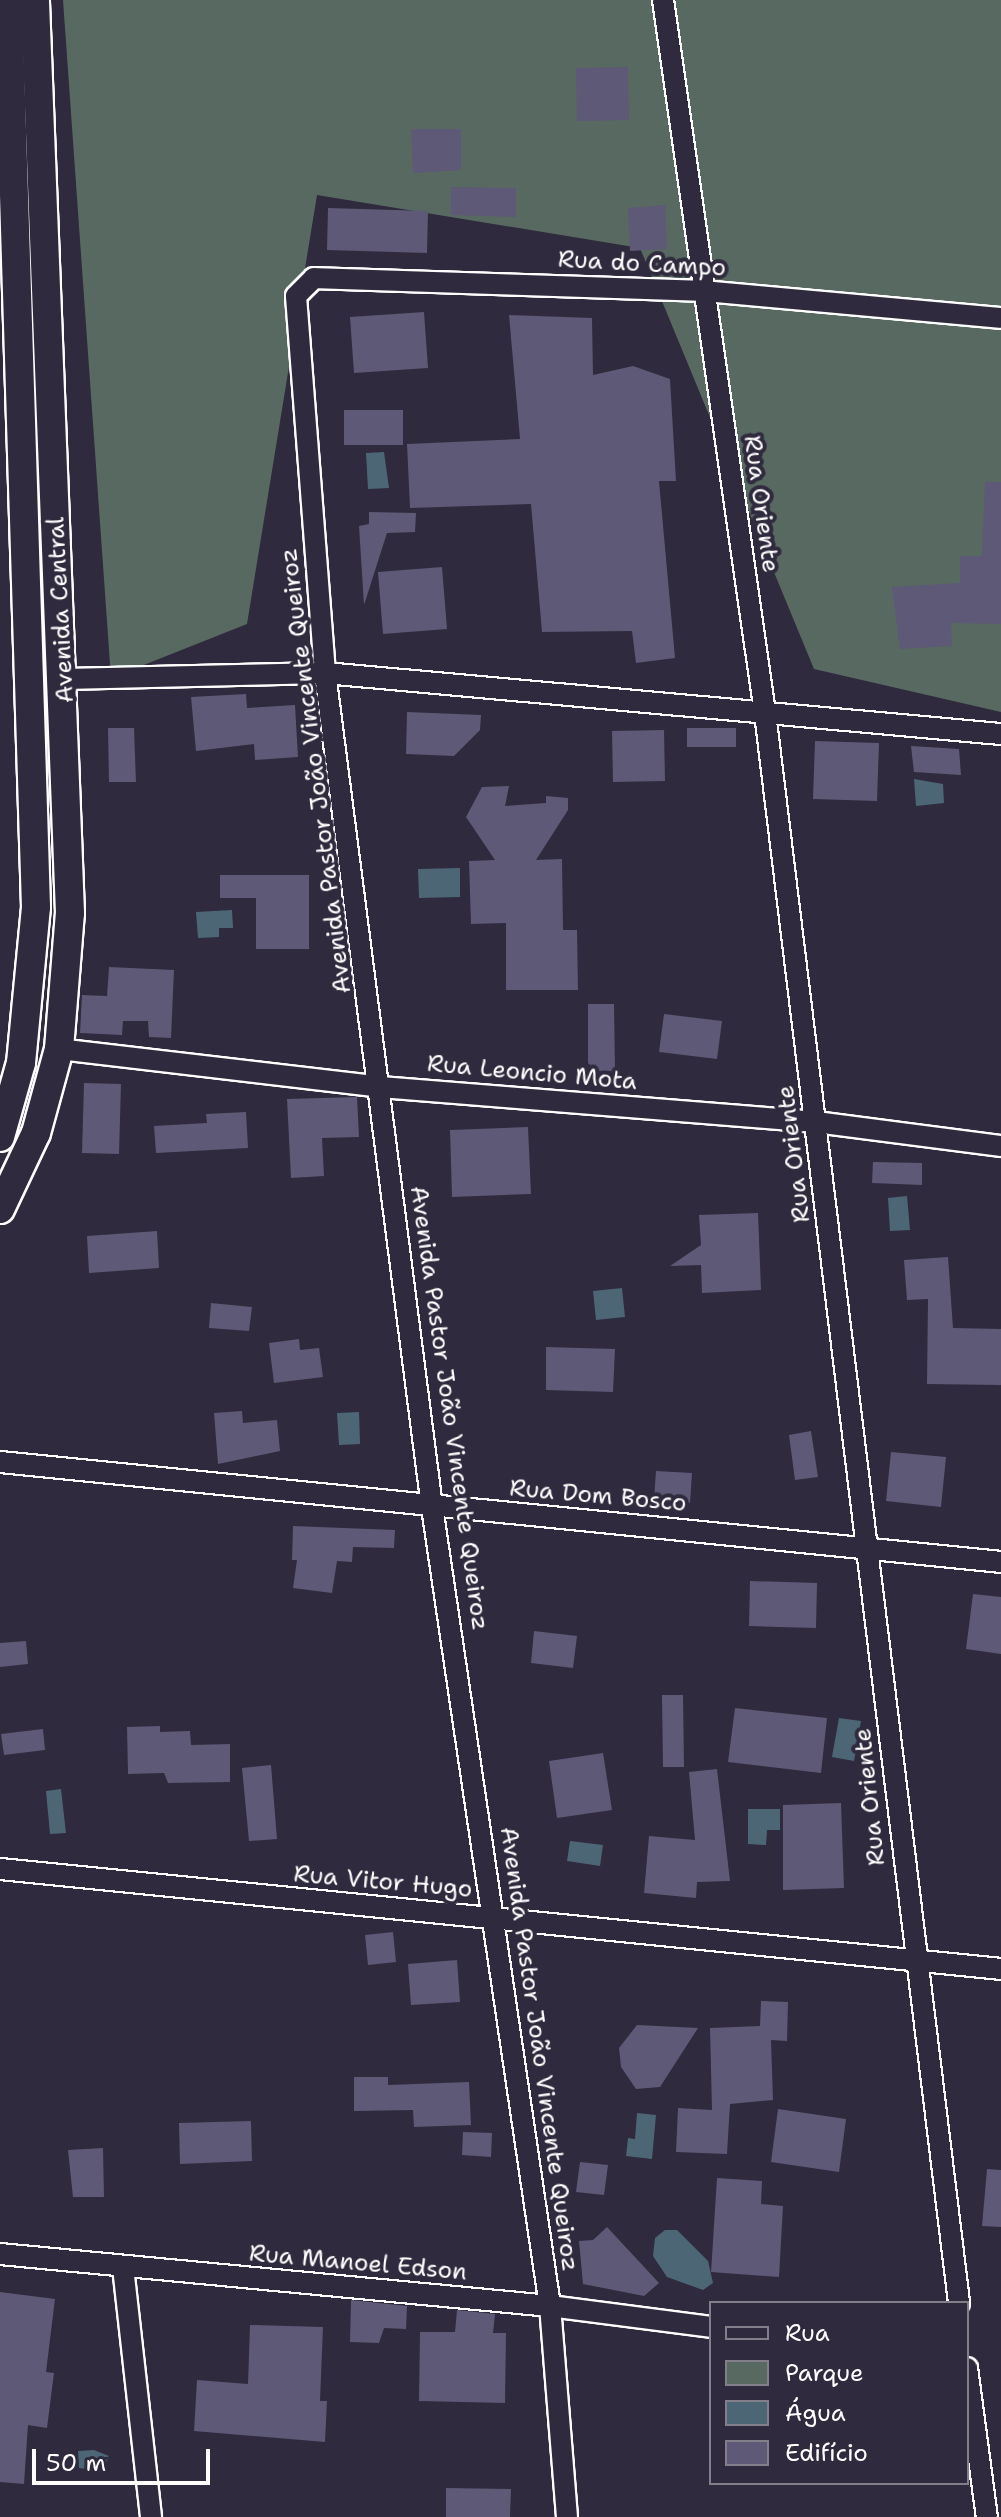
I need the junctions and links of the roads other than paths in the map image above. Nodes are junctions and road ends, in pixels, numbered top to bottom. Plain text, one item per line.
1 (8, 0) edge
2 (35, 0) edge
3 (663, 0) edge
4 (8, 254) edge
5 (704, 291) junction
6 (295, 303) joint
7 (1001, 318) edge
8 (325, 673) junction
9 (64, 679) junction
10 (765, 713) junction
11 (1001, 734) edge
12 (59, 1049) junction
13 (381, 1087) junction
14 (816, 1122) junction
15 (0, 1137) edge
16 (1001, 1146) edge
17 (0, 1209) edge
18 (0, 1462) edge
19 (432, 1507) junction
20 (868, 1548) junction
21 (1001, 1562) edge
22 (0, 1869) edge
23 (493, 1918) junction
24 (915, 1961) junction
25 (1001, 1969) edge
26 (0, 2254) edge
27 (123, 2267) junction
28 (959, 2301) edge
29 (550, 2306) junction
30 (709, 2327) edge
31 (969, 2383) edge
32 (151, 2517) edge
33 (567, 2517) edge
34 (987, 2517) edge

1 - 4 main road, Avenida Central
2 - 9 main road, Avenida Central
3 - 5 street, Rua Oriente
4 - 15 main road, Avenida Central
5 - 6 street, Rua do Campo
5 - 7 street, Rua do Campo
5 - 10 street, Rua Oriente
6 - 8 street, Avenida Pastor João Vincente Queiroz
8 - 9 street
8 - 10 street
8 - 13 street, Avenida Pastor João Vincente Queiroz
9 - 12 main road, Avenida Central
10 - 11 street
10 - 14 street, Rua Oriente
12 - 13 street, Rua Leoncio Mota
12 - 17 main road, Avenida Central
13 - 14 street, Rua Leoncio Mota
13 - 19 street, Avenida Pastor João Vincente Queiroz
14 - 16 street, Rua Leoncio Mota
14 - 20 street, Rua Oriente
18 - 19 street, Rua Dom Bosco
19 - 20 street, Rua Dom Bosco
19 - 23 street, Avenida Pastor João Vincente Queiroz
20 - 21 street, Rua Dom Bosco
20 - 24 street, Rua Oriente
22 - 23 street, Rua Vitor Hugo
23 - 24 street, Rua Vitor Hugo
23 - 29 street, Avenida Pastor João Vincente Queiroz
24 - 25 street, Rua Vitor Hugo
24 - 28 street, Rua Oriente
26 - 27 street, Rua Manoel Edson
27 - 29 street, Rua Manoel Edson
27 - 32 street
29 - 30 street, Rua Manoel Edson
29 - 33 street, Avenida Pastor João Vincente Queiroz
31 - 34 street

